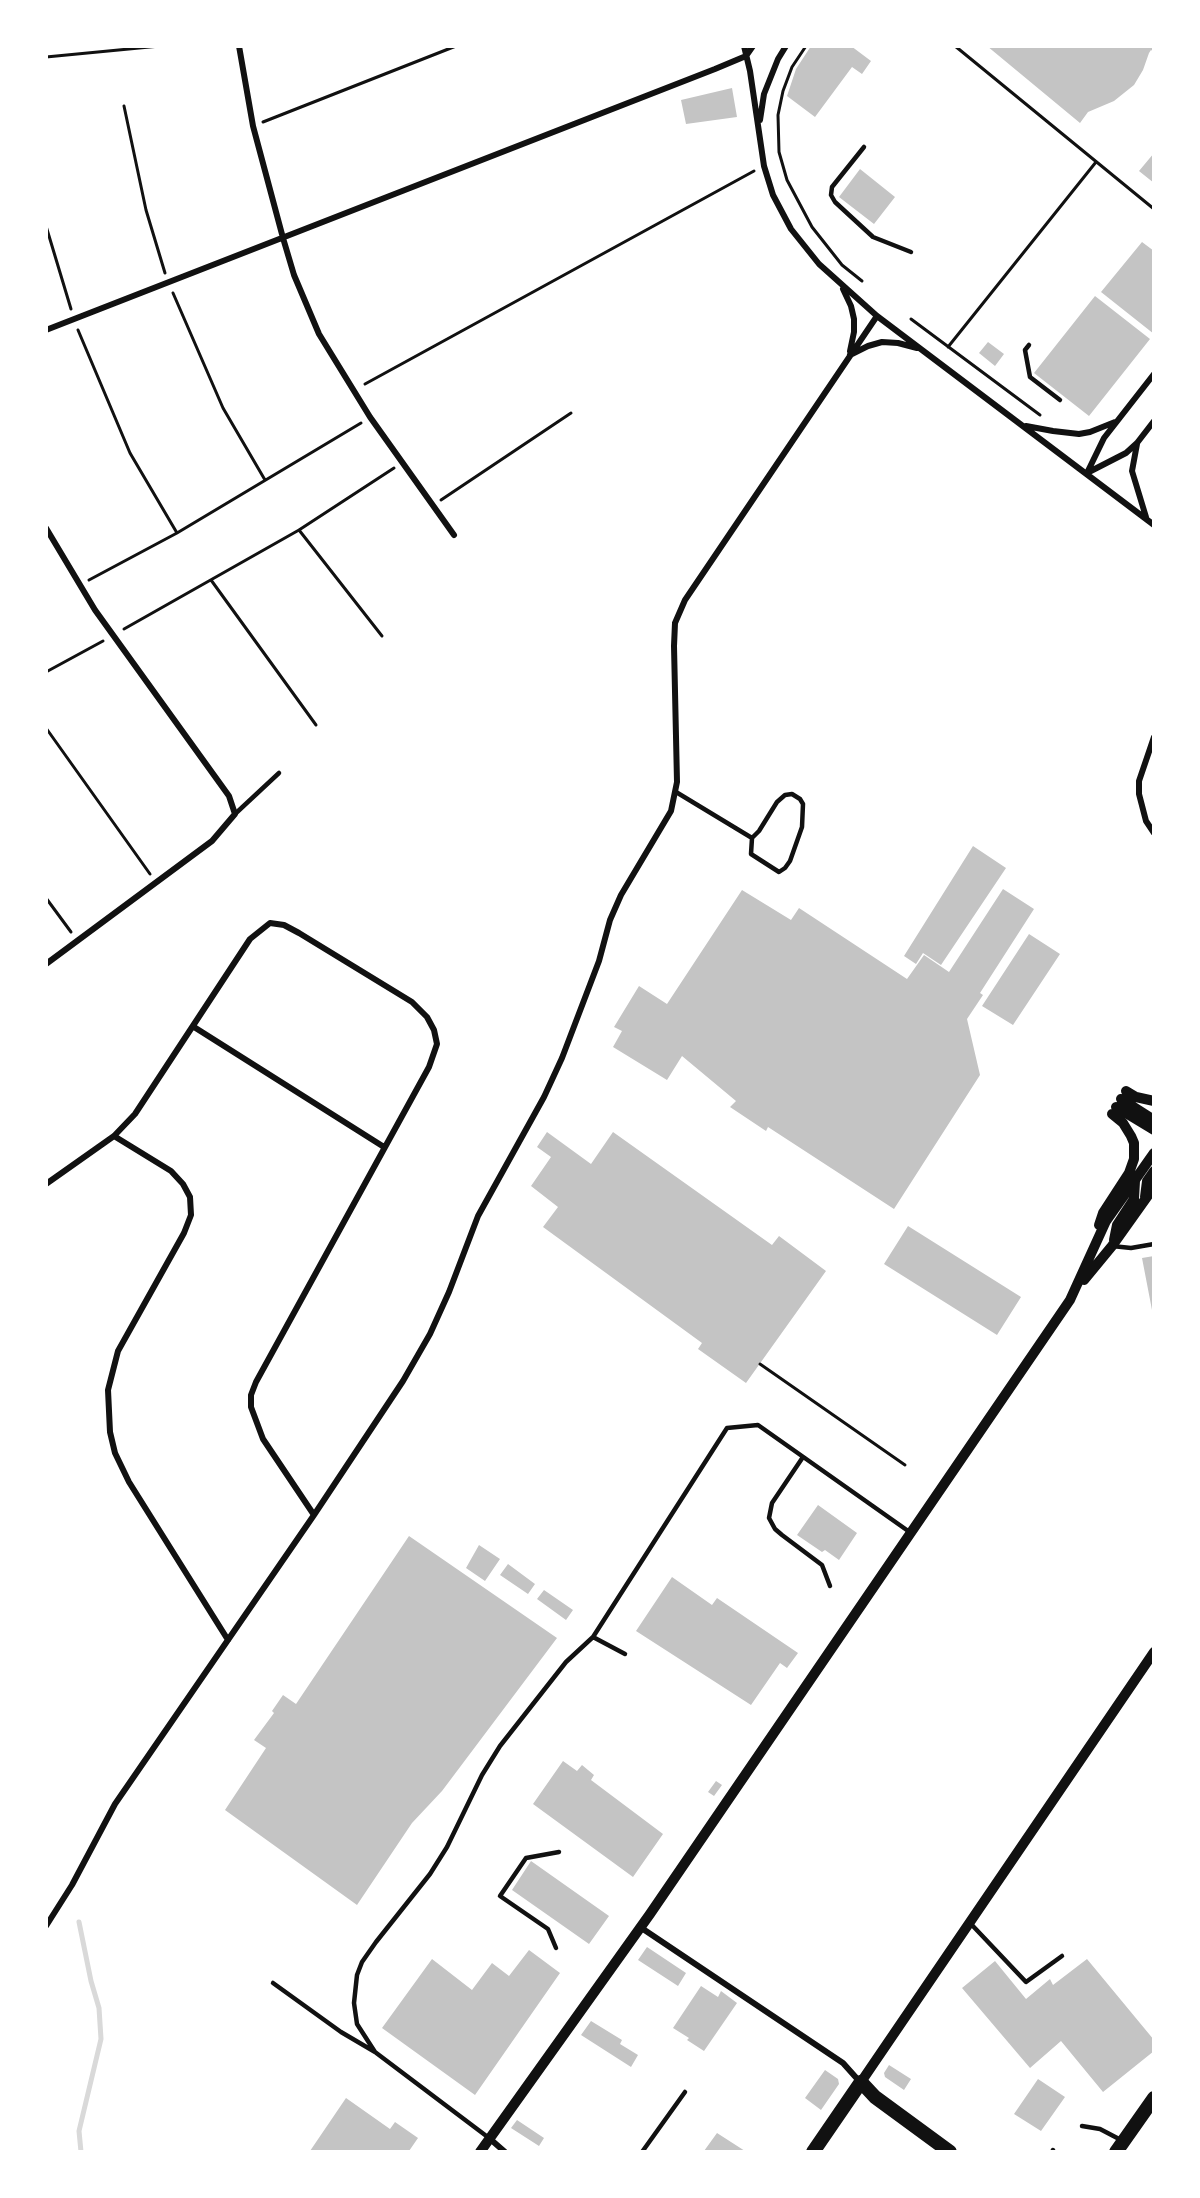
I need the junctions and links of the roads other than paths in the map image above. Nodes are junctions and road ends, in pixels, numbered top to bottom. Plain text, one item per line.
1 (239, 46) edge
2 (744, 46) edge
3 (753, 46) edge
4 (786, 46) edge
5 (746, 56) junction
6 (759, 126) junction
7 (864, 147) dead end
8 (283, 238) junction
9 (911, 252) dead end
10 (841, 286) junction
11 (877, 316) junction
12 (46, 330) edge
13 (1029, 345) dead end
14 (923, 349) junction
15 (849, 355) junction
16 (1154, 374) edge
17 (1060, 400) dead end
18 (1154, 421) edge
19 (1116, 422) junction
20 (1024, 425) junction
21 (1137, 443) junction
22 (1087, 473) junction
23 (1146, 517) junction
24 (1154, 525) edge
25 (46, 528) edge
26 (454, 535) dead end
27 (1154, 737) edge
28 (279, 773) dead end
29 (676, 792) junction
30 (235, 814) junction
31 (1154, 833) edge
32 (752, 838) junction
33 (46, 964) edge
34 (194, 1027) junction
35 (1154, 1101) edge
36 (1119, 1103) junction
37 (1154, 1120) edge
38 (1154, 1130) edge
39 (114, 1136) junction
40 (384, 1147) junction
41 (1154, 1153) edge
42 (1154, 1171) edge
43 (1135, 1180) junction
44 (46, 1184) edge
45 (1154, 1187) edge
46 (1144, 1200) junction
47 (1154, 1244) edge
48 (1112, 1246) junction
49 (1090, 1257) junction
50 (1075, 1292) junction
51 (803, 1456) junction
52 (314, 1515) junction
53 (912, 1533) junction
54 (830, 1586) dead end
55 (593, 1636) junction
56 (228, 1640) junction
57 (1154, 1652) edge
58 (625, 1654) dead end
59 (560, 1852) dead end
60 (969, 1922) junction
61 (46, 1926) edge
62 (640, 1927) junction
63 (556, 1948) dead end
64 (1062, 1956) dead end
65 (273, 1983) dead end
66 (375, 2052) junction
67 (861, 2082) junction
68 (685, 2092) dead end
69 (1154, 2098) edge
70 (1082, 2126) dead end
71 (489, 2138) junction
72 (1119, 2146) edge
73 (480, 2151) edge
74 (505, 2151) edge
75 (642, 2151) edge
76 (813, 2151) edge
77 (950, 2151) edge

1 - 8 street
2 - 5 street
3 - 5 street
4 - 6 street
5 - 6 street
5 - 8 street
6 - 10 street
7 - 9 lane
8 - 12 street
8 - 26 street
10 - 11 street
10 - 15 street
11 - 14 street
11 - 15 street
13 - 17 lane
14 - 15 street
14 - 20 street
15 - 29 street
16 - 19 street
18 - 21 street
19 - 20 street
19 - 22 street
20 - 22 street
21 - 22 street
21 - 23 street
22 - 23 street
23 - 24 street
25 - 30 street
27 - 31 street
28 - 30 lane
29 - 32 lane
29 - 52 street
30 - 33 street
32 - 32 lane
34 - 39 street
34 - 40 street
34 - 40 street
35 - 36 street
36 - 37 street
36 - 38 street
36 - 49 street
39 - 44 street
39 - 56 street
40 - 52 street
41 - 43 street
42 - 46 street
43 - 48 street
43 - 49 street
45 - 46 street
46 - 48 street
47 - 48 lane
48 - 50 street
49 - 50 street
50 - 53 street
51 - 53 lane
51 - 54 lane
51 - 55 lane
52 - 56 street
53 - 62 street
55 - 58 lane
55 - 66 lane
56 - 61 street
57 - 60 street
59 - 63 lane
60 - 64 lane
60 - 67 street
62 - 67 street
62 - 71 street
65 - 66 lane
66 - 71 lane
67 - 76 main road
67 - 77 main road
68 - 75 lane
69 - 72 main road
70 - 72 lane
71 - 73 street
71 - 74 street

